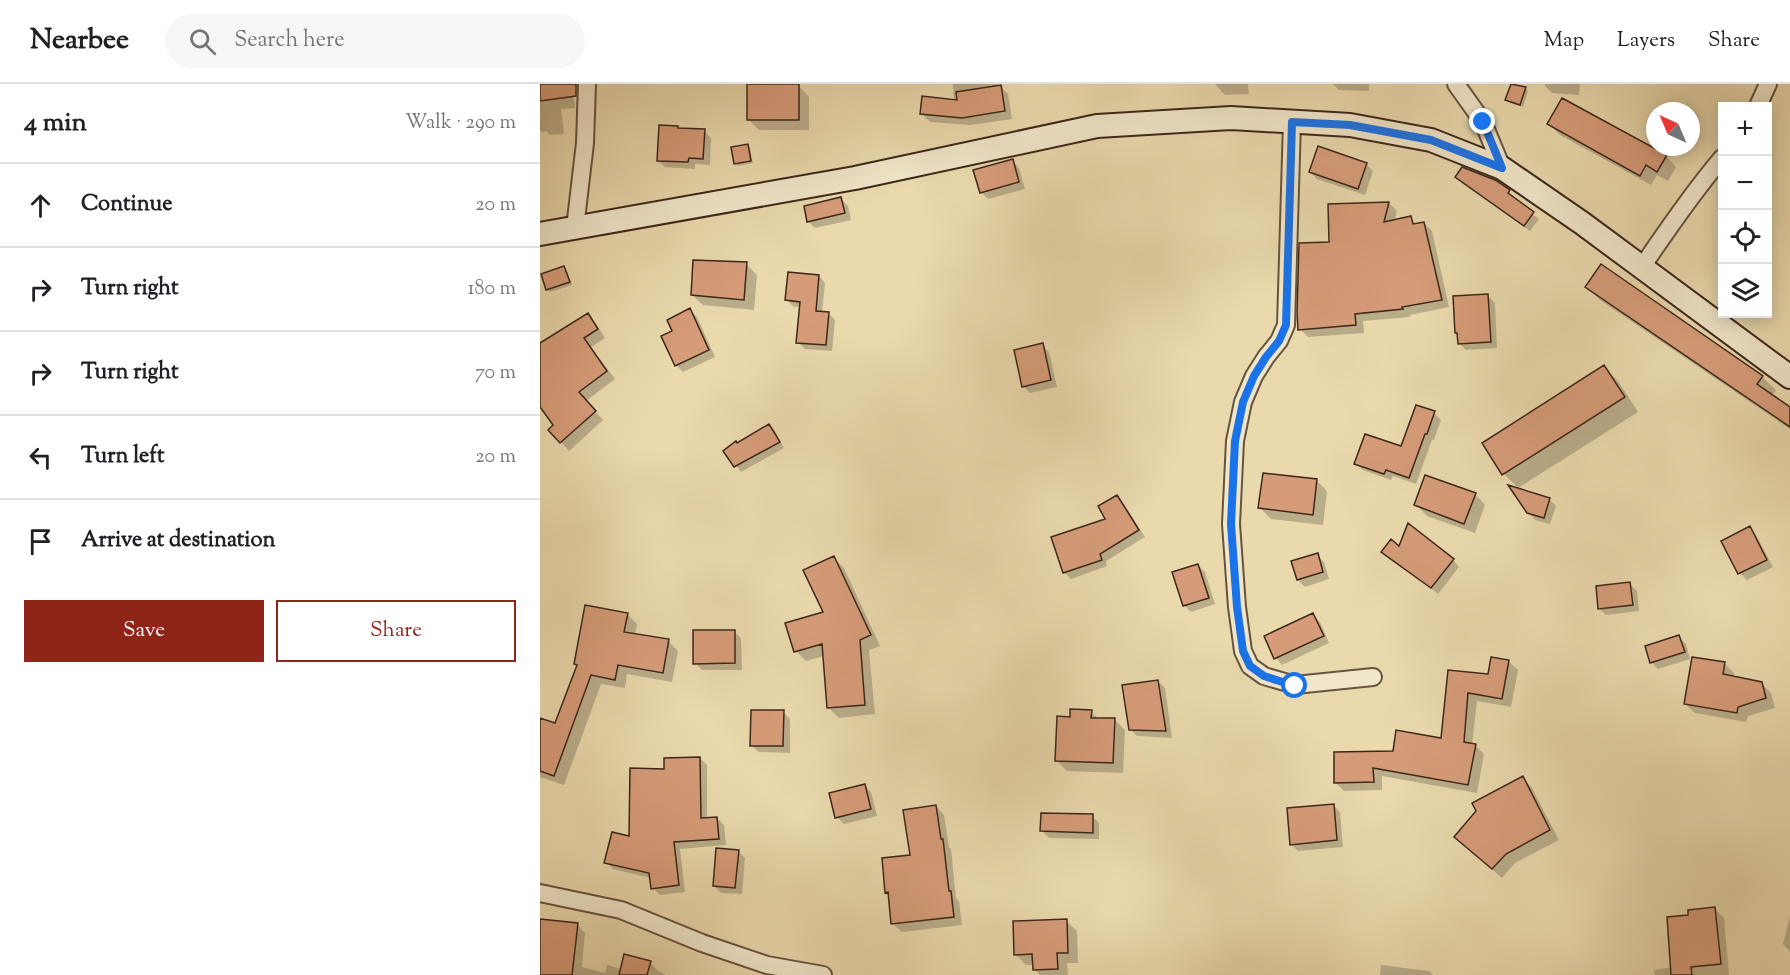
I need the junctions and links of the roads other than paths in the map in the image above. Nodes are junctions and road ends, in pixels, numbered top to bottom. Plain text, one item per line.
1 (587, 84) edge
2 (1456, 84) edge
3 (1768, 84) edge
4 (1760, 102) edge
5 (1292, 122) junction
6 (1718, 163) edge
7 (1502, 168) junction
8 (575, 228) junction
9 (540, 234) edge
10 (1642, 267) junction
11 (1790, 377) edge
12 (1373, 677) dead end
13 (540, 893) edge
14 (823, 975) edge

1 - 8 street
2 - 7 street
3 - 4 street
5 - 7 main road
5 - 8 main road
5 - 12 street
6 - 10 street
7 - 10 main road
8 - 9 main road
10 - 11 main road
13 - 14 street

